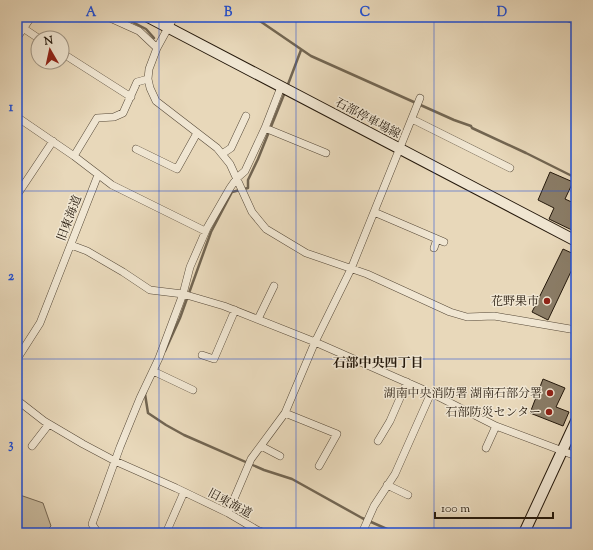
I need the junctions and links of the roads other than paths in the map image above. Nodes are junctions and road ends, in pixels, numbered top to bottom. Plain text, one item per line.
1 (30, 17) edge
2 (108, 17) edge
3 (148, 17) edge
4 (174, 17) edge
5 (22, 28) junction
6 (169, 28) junction
7 (30, 33) edge
8 (17, 36) edge
9 (157, 48) junction
10 (70, 58) edge
11 (148, 79) junction
12 (281, 87) junction
13 (131, 97) junction
14 (420, 98) dead end
15 (17, 116) edge
16 (246, 116) dead end
17 (412, 119) junction
18 (265, 128) junction
19 (197, 133) junction
20 (53, 141) junction
21 (136, 149) dead end
22 (400, 150) junction
23 (326, 153) dead end
24 (222, 154) junction
25 (74, 156) junction
26 (510, 168) dead end
27 (98, 175) junction
28 (237, 178) junction
29 (17, 195) edge
30 (374, 212) junction
31 (205, 231) junction
32 (576, 241) edge
33 (71, 245) junction
34 (434, 248) dead end
35 (351, 269) junction
36 (274, 286) dead end
37 (183, 294) junction
38 (235, 310) junction
39 (258, 320) junction
40 (576, 330) edge
41 (315, 342) junction
42 (202, 355) dead end
43 (17, 359) edge
44 (153, 371) junction
45 (407, 382) junction
46 (193, 390) dead end
47 (431, 393) junction
48 (17, 400) edge
49 (285, 413) junction
50 (576, 421) edge
51 (49, 424) junction
52 (496, 426) junction
53 (378, 441) dead end
54 (32, 446) dead end
55 (261, 446) junction
56 (486, 448) dead end
57 (562, 450) junction
58 (280, 456) dead end
59 (576, 456) edge
60 (115, 461) junction
61 (319, 466) dead end
62 (388, 485) junction
63 (184, 492) junction
64 (408, 495) dead end
65 (228, 513) junction
66 (96, 530) dead end
67 (257, 531) edge
68 (166, 533) edge
69 (266, 533) edge
70 (362, 533) edge
71 (524, 533) edge

1 - 5 street
2 - 9 street
3 - 6 main road, 石部停車場線
4 - 6 street
5 - 7 street
5 - 8 street
6 - 9 street
6 - 12 main road, 石部停車場線
9 - 11 street
10 - 13 street
11 - 13 street
11 - 19 street
12 - 18 street
12 - 22 main road, 石部停車場線
13 - 25 street
14 - 17 street
15 - 20 street
16 - 24 street
17 - 22 street
17 - 26 street
18 - 23 street
18 - 28 street
19 - 21 street
19 - 24 street
20 - 25 street
20 - 29 street
22 - 30 street
22 - 32 main road, 石部停車場線
24 - 28 street
25 - 27 street
27 - 31 street
27 - 33 street, 旧東海道
28 - 31 street
28 - 35 street
30 - 34 street
30 - 35 street
31 - 37 street
33 - 37 street
33 - 43 street, 旧東海道
35 - 40 street
35 - 41 street
36 - 39 street
37 - 38 street
37 - 44 street
38 - 39 street
38 - 42 street
39 - 41 street
41 - 45 street
41 - 49 street
44 - 46 street
44 - 60 street
45 - 47 street
45 - 53 street
47 - 52 street
47 - 62 street
48 - 51 street, 旧東海道
49 - 55 street
49 - 61 street
50 - 57 main road
51 - 54 street
51 - 60 street, 旧東海道
52 - 56 street
52 - 57 street
55 - 58 street
55 - 65 street
57 - 59 street
57 - 71 main road
60 - 63 street, 旧東海道
60 - 66 street
62 - 64 street
62 - 70 street
63 - 65 street, 旧東海道
63 - 68 street
65 - 67 street, 旧東海道
67 - 69 street, 旧東海道

